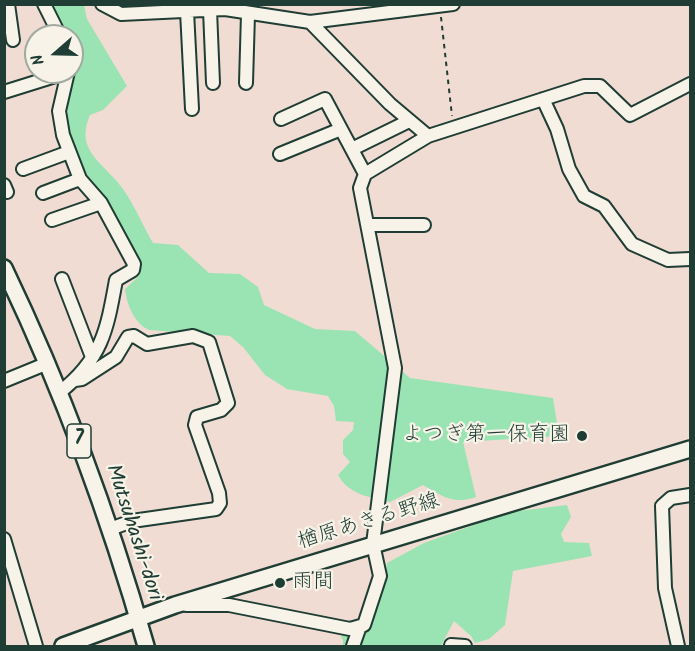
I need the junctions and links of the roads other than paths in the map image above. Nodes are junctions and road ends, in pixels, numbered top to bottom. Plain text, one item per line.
1 (8, 4) edge
2 (44, 4) edge
3 (102, 4) edge
4 (453, 4) edge
5 (440, 6) edge
6 (210, 9) junction
7 (187, 11) junction
8 (248, 14) junction
9 (310, 22) junction
10 (54, 24) edge
11 (13, 40) dead end
12 (213, 83) dead end
13 (246, 83) dead end
14 (30, 84) edge
15 (65, 84) edge
16 (690, 84) edge
17 (4, 92) edge
18 (543, 99) junction
19 (192, 109) dead end
20 (281, 119) dead end
21 (409, 121) junction
22 (341, 129) junction
23 (428, 136) junction
24 (352, 149) junction
25 (69, 152) junction
26 (280, 154) dead end
27 (24, 169) dead end
28 (365, 174) junction
29 (80, 179) junction
30 (43, 193) dead end
31 (101, 203) junction
32 (52, 220) dead end
33 (369, 225) junction
34 (424, 225) dead end
35 (690, 259) edge
36 (4, 268) edge
37 (62, 279) dead end
38 (92, 357) junction
39 (48, 363) junction
40 (75, 380) junction
41 (4, 381) edge
42 (60, 392) junction
43 (690, 449) edge
44 (690, 495) edge
45 (110, 529) junction
46 (4, 539) edge
47 (373, 544) junction
48 (8, 561) edge
49 (175, 605) junction
50 (138, 618) junction
51 (359, 629) junction
52 (451, 645) edge
53 (36, 646) edge
54 (63, 646) edge
55 (146, 646) edge
56 (353, 646) edge
57 (465, 646) edge
58 (678, 646) edge

1 - 11 street
2 - 10 street
3 - 7 street
4 - 5 street
5 - 9 street
6 - 7 street
6 - 8 street
6 - 12 street
7 - 19 street
8 - 9 street
8 - 13 street
9 - 21 street
14 - 17 street
15 - 25 street
16 - 18 street
18 - 23 street
18 - 35 street
20 - 22 street
21 - 23 street
21 - 24 street
22 - 24 street
22 - 26 street
23 - 28 street
24 - 28 street
25 - 27 street
25 - 29 street
28 - 33 street
29 - 30 street
29 - 31 street
31 - 32 street
31 - 38 street
33 - 34 street
33 - 47 street
36 - 39 main road, Mutsuhashi-dori / 7
37 - 38 street
38 - 40 street
39 - 41 street
39 - 42 main road, Mutsuhashi-dori / 7
40 - 42 street
40 - 45 street
42 - 45 main road, Mutsuhashi-dori / 7
43 - 47 main road, 楢原あきる野線
44 - 58 street
45 - 50 main road, Mutsuhashi-dori / 7
46 - 48 street
47 - 49 main road, 楢原あきる野線
47 - 51 street
48 - 53 street
49 - 50 main road, 楢原あきる野線
49 - 51 street
50 - 54 main road, 楢原あきる野線
50 - 55 main road, Mutsuhashi-dori / 7
51 - 56 street
52 - 57 street

